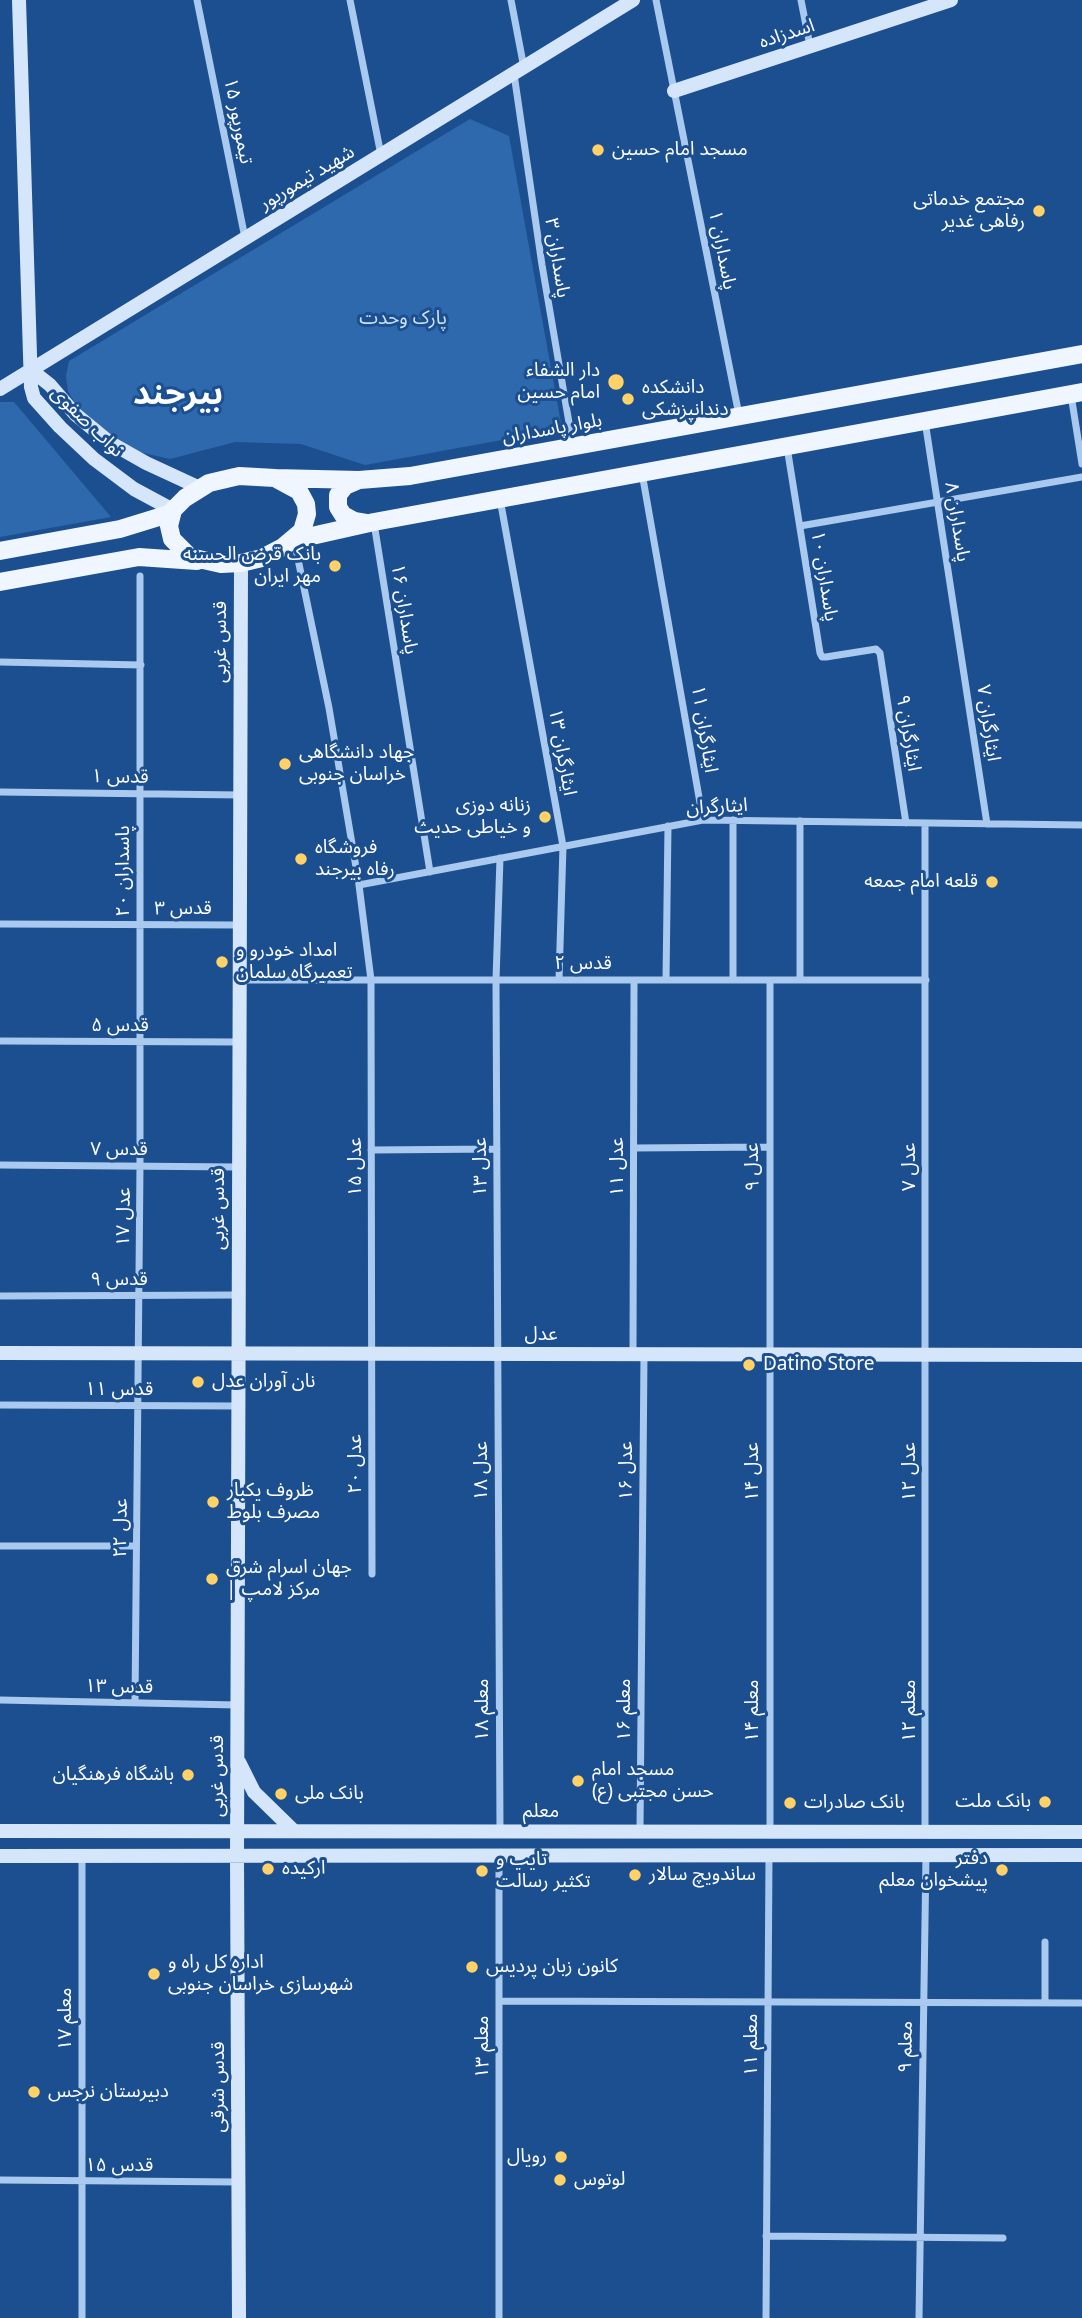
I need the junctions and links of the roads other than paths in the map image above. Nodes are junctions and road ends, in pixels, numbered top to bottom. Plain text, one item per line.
1 (19, 0) edge
2 (197, 0) edge
3 (350, 0) edge
4 (511, 0) edge
5 (633, 0) edge
6 (656, 0) edge
7 (801, 0) edge
8 (951, 0) edge
9 (810, 46) junction
10 (519, 71) junction
11 (674, 91) junction
12 (381, 156) junction
13 (245, 239) junction
14 (1082, 354) edge
15 (31, 369) junction
16 (0, 389) edge
17 (1076, 393) edge
18 (739, 416) junction
19 (925, 421) junction
20 (573, 446) junction
21 (787, 446) junction
22 (1082, 464) edge
23 (642, 473) junction
24 (1082, 477) edge
25 (275, 478) junction
26 (359, 480) junction
27 (200, 488) junction
28 (500, 499) junction
29 (938, 502) junction
30 (172, 512) junction
31 (370, 523) junction
32 (800, 526) junction
33 (294, 540) junction
34 (0, 551) edge
35 (204, 561) junction
36 (241, 563) junction
37 (140, 576) dead end
38 (0, 582) edge
39 (958, 628) joint
40 (876, 649) joint
41 (0, 662) edge
42 (141, 665) junction
43 (0, 792) edge
44 (141, 793) junction
45 (240, 795) junction
46 (703, 820) junction
47 (733, 820) junction
48 (800, 821) junction
49 (905, 823) junction
50 (925, 823) junction
51 (986, 824) junction
52 (1082, 825) edge
53 (668, 826) junction
54 (563, 846) junction
55 (500, 858) junction
56 (430, 872) junction
57 (359, 885) junction
58 (0, 924) edge
59 (140, 924) junction
60 (240, 925) junction
61 (239, 980) junction
62 (371, 980) junction
63 (496, 980) junction
64 (559, 980) junction
65 (634, 980) junction
66 (666, 980) junction
67 (733, 980) junction
68 (770, 980) junction
69 (800, 980) junction
70 (926, 980) junction
71 (0, 1041) edge
72 (140, 1041) junction
73 (239, 1041) junction
74 (769, 1147) junction
75 (634, 1148) junction
76 (497, 1149) junction
77 (371, 1150) junction
78 (0, 1165) edge
79 (140, 1166) junction
80 (239, 1167) junction
81 (238, 1295) junction
82 (0, 1296) edge
83 (139, 1296) junction
84 (0, 1353) edge
85 (138, 1353) junction
86 (238, 1353) junction
87 (371, 1354) junction
88 (497, 1354) junction
89 (638, 1354) junction
90 (769, 1354) junction
91 (926, 1355) junction
92 (1082, 1355) edge
93 (0, 1405) edge
94 (138, 1406) junction
95 (238, 1406) junction
96 (0, 1546) edge
97 (136, 1546) junction
98 (372, 1574) dead end
99 (498, 1589) joint
100 (642, 1589) joint
101 (768, 1589) joint
102 (926, 1590) joint
103 (0, 1700) edge
104 (135, 1703) junction
105 (237, 1705) junction
106 (237, 1758) junction
107 (0, 1831) edge
108 (237, 1831) junction
109 (293, 1832) junction
110 (500, 1832) junction
111 (640, 1832) junction
112 (770, 1832) junction
113 (925, 1832) junction
114 (1082, 1832) edge
115 (499, 1855) junction
116 (769, 1855) junction
117 (926, 1855) junction
118 (1082, 1855) edge
119 (0, 1856) edge
120 (82, 1856) junction
121 (237, 1856) junction
122 (1045, 1942) dead end
123 (499, 2001) junction
124 (768, 2002) junction
125 (923, 2003) junction
126 (1045, 2003) junction
127 (1082, 2003) edge
128 (0, 2180) edge
129 (82, 2182) junction
130 (239, 2182) junction
131 (766, 2236) junction
132 (920, 2238) junction
133 (1003, 2238) dead end
134 (82, 2318) edge
135 (239, 2318) edge
136 (499, 2318) edge
137 (766, 2318) edge
138 (919, 2318) edge

1 - 15 street
2 - 13 street, تیمورپور ۱۵
3 - 12 street
4 - 10 street, پاسداران ۳
5 - 10 street, شهید تیمورپور
6 - 11 street, پاسداران ۱
7 - 9 street
8 - 9 street, اسدزاده
9 - 11 street, اسدزاده
10 - 12 street, شهید تیمورپور
10 - 20 street, پاسداران ۳
11 - 18 street, پاسداران ۱
12 - 13 street, شهید تیمورپور
13 - 15 street, شهید تیمورپور
14 - 18 main road, بلوار پاسداران
15 - 16 street, شهید تیمورپور
15 - 27 street, نواب صفوی
15 - 30 street, نواب صفوی
17 - 19 main road
17 - 22 street
18 - 20 main road, بلوار پاسداران
19 - 21 main road
19 - 29 street, پاسداران ۸
20 - 26 main road, بلوار پاسداران
21 - 23 main road
21 - 32 street, پاسداران ۱۰
23 - 28 main road
23 - 46 street, ایثارگران ۱۱
24 - 29 street
25 - 26 main road, بلوار پاسداران
25 - 27 main road
25 - 33 main road
26 - 31 main road
27 - 30 main road
28 - 31 main road
28 - 54 street, ایثارگران ۱۳
29 - 32 street
29 - 39 street, پاسداران ۸
30 - 34 main road
30 - 35 main road
31 - 33 main road
31 - 56 street, پاسداران ۱۶
32 - 40 street, پاسداران ۱۰
33 - 36 main road
33 - 57 street, عدل ۱۵
35 - 36 main road
35 - 38 main road
36 - 45 street, قدس غربی
37 - 42 street, پاسداران ۲۰
39 - 51 street, ایثارگران ۷
40 - 49 street, ایثارگران ۹
41 - 42 street
42 - 44 street, پاسداران ۲۰
43 - 44 street, قدس ۱
44 - 45 street, قدس ۱
44 - 59 street, پاسداران ۲۰
45 - 60 street, قدس غربی
46 - 47 street, ایثارگران
46 - 53 street, ایثارگران
47 - 48 street, ایثارگران
47 - 67 street
48 - 49 street, ایثارگران
48 - 69 street
49 - 50 street, ایثارگران
50 - 51 street, ایثارگران
50 - 70 street, عدل ۷
51 - 52 street, ایثارگران
53 - 54 street, ایثارگران
53 - 66 street
54 - 55 street, ایثارگران
54 - 64 street, ایثارگران ۱۳
55 - 56 street, ایثارگران
55 - 63 street, عدل ۱۳
56 - 57 street, ایثارگران
57 - 62 street, عدل ۱۵
58 - 59 street, قدس ۳
59 - 60 street, قدس ۳
59 - 72 street, پاسداران ۲۰
60 - 61 street, قدس غربی
61 - 62 street, قدس ۲
61 - 73 street, قدس غربی
62 - 63 street, قدس ۲
62 - 77 street, عدل ۱۵
63 - 64 street, قدس ۲
63 - 76 street, عدل ۱۳
64 - 65 street, قدس ۲
65 - 66 street, قدس ۲
65 - 75 street, عدل ۱۱
66 - 67 street, قدس ۲
67 - 68 street, قدس ۲
68 - 69 street, قدس ۲
68 - 74 street, عدل ۹
69 - 70 street, قدس ۲
70 - 91 street, عدل ۷
71 - 72 street, قدس ۵
72 - 73 street, قدس ۵
72 - 79 street, پاسداران ۲۰
73 - 80 street, قدس غربی
74 - 75 street
74 - 90 street, عدل ۹
75 - 89 street, عدل ۱۱
76 - 77 street
76 - 88 street, عدل ۱۳
77 - 87 street, عدل ۱۵
78 - 79 street, قدس ۷
79 - 80 street, قدس ۷
79 - 83 street, عدل ۱۷
80 - 81 street, قدس غربی
81 - 83 street, قدس ۹
81 - 86 street, قدس غربی
82 - 83 street, قدس ۹
83 - 85 street, عدل ۱۷
84 - 85 street, عدل
85 - 86 street, عدل
85 - 94 street, عدل ۲۲
86 - 87 street, عدل
86 - 95 street, قدس غربی
87 - 88 street, عدل
87 - 98 street, عدل ۲۰
88 - 89 street, عدل
88 - 99 street, عدل ۱۸
89 - 90 street, عدل
89 - 100 street, عدل ۱۶
90 - 91 street, عدل
90 - 101 street, عدل ۱۴
91 - 92 street, عدل
91 - 102 street, عدل ۱۲
93 - 94 street, قدس ۱۱
94 - 95 street, قدس ۱۱
94 - 97 street, عدل ۲۲
95 - 105 street, قدس غربی
96 - 97 street
97 - 104 street, عدل ۲۲
99 - 110 street, معلم ۱۸
100 - 111 street, معلم ۱۶‌
101 - 112 street, معلم ۱۴
102 - 113 street, معلم ۱۲
103 - 104 street, قدس ۱۳
104 - 105 street, قدس ۱۳
105 - 106 street, قدس غربی
106 - 108 street, قدس غربی
106 - 109 street
107 - 108 street, معلم
108 - 109 street, معلم
108 - 121 street, قدس غربی
109 - 110 street, معلم
110 - 111 street, معلم
111 - 112 street, معلم
112 - 113 street, معلم
113 - 114 street, معلم
115 - 116 street
115 - 121 street
115 - 123 street, معلم ۱۳
116 - 117 street
116 - 124 street, معلم ۱۱
117 - 118 street
117 - 125 street, معلم ۹
119 - 120 street
120 - 121 street
120 - 129 street, معلم ۱۷
121 - 130 street, قدس شرقی
122 - 126 street
123 - 124 street
123 - 136 street, معلم ۱۳
124 - 125 street
124 - 131 street, معلم ۱۱
125 - 126 street
125 - 132 street, معلم ۹
126 - 127 street
128 - 129 street, قدس ۱۵
129 - 130 street, قدس ۱۵
129 - 134 street, معلم ۱۷
130 - 135 street, قدس شرقی
131 - 132 street
131 - 137 street, معلم ۱۱
132 - 133 street
132 - 138 street, معلم ۹

